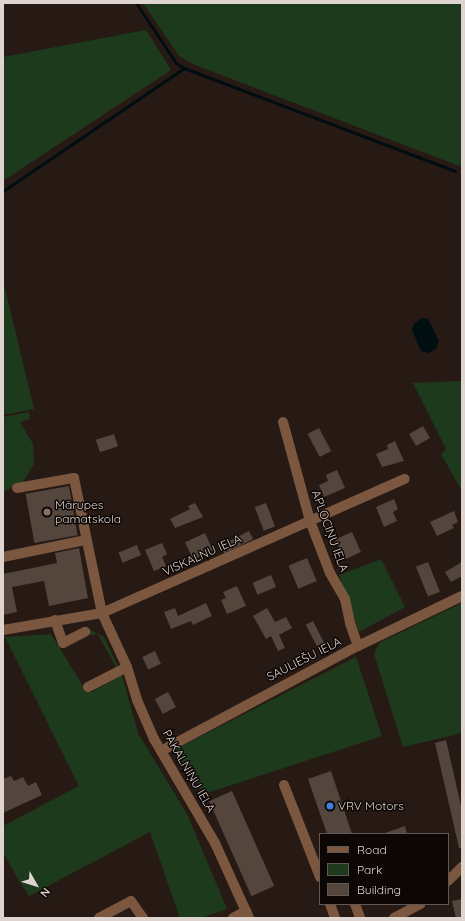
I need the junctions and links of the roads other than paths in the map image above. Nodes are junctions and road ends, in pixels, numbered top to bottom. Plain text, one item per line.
1 (283, 422) dead end
2 (404, 480) dead end
3 (17, 488) dead end
4 (310, 521) junction
5 (86, 540) junction
6 (3, 557) edge
7 (462, 596) edge
8 (102, 613) junction
9 (55, 620) junction
10 (3, 630) edge
11 (84, 632) dead end
12 (358, 646) junction
13 (127, 667) junction
14 (88, 687) dead end
15 (161, 751) junction
16 (284, 785) dead end
17 (462, 867) edge
18 (319, 874) edge
19 (449, 880) edge
20 (330, 905) edge
21 (355, 905) edge
22 (418, 905) edge
23 (247, 914) edge
24 (98, 918) edge
25 (143, 918) edge
26 (233, 918) edge
27 (335, 918) edge
28 (360, 918) edge
29 (394, 918) edge

1 - 4 street, APLOCIŅU IELA
2 - 4 street, VISKALNU IELA
3 - 5 street, PAKALNIŅU IELA
4 - 8 street, VISKALNU IELA
4 - 12 street, APLOCIŅU IELA
5 - 6 street
5 - 8 street, PAKALNIŅU IELA
7 - 12 street, SAULIEŠU IELA
8 - 9 street, VISKALNU IELA
8 - 13 street, PAKALNIŅU IELA
9 - 10 street, VISKALNU IELA
9 - 11 street
12 - 15 street, SAULIEŠU IELA
13 - 14 street
13 - 15 street, PAKALNIŅU IELA
15 - 23 street, PAKALNIŅU IELA
16 - 18 street
17 - 19 street
20 - 27 street
21 - 28 street
22 - 29 street
23 - 26 street
24 - 25 street

